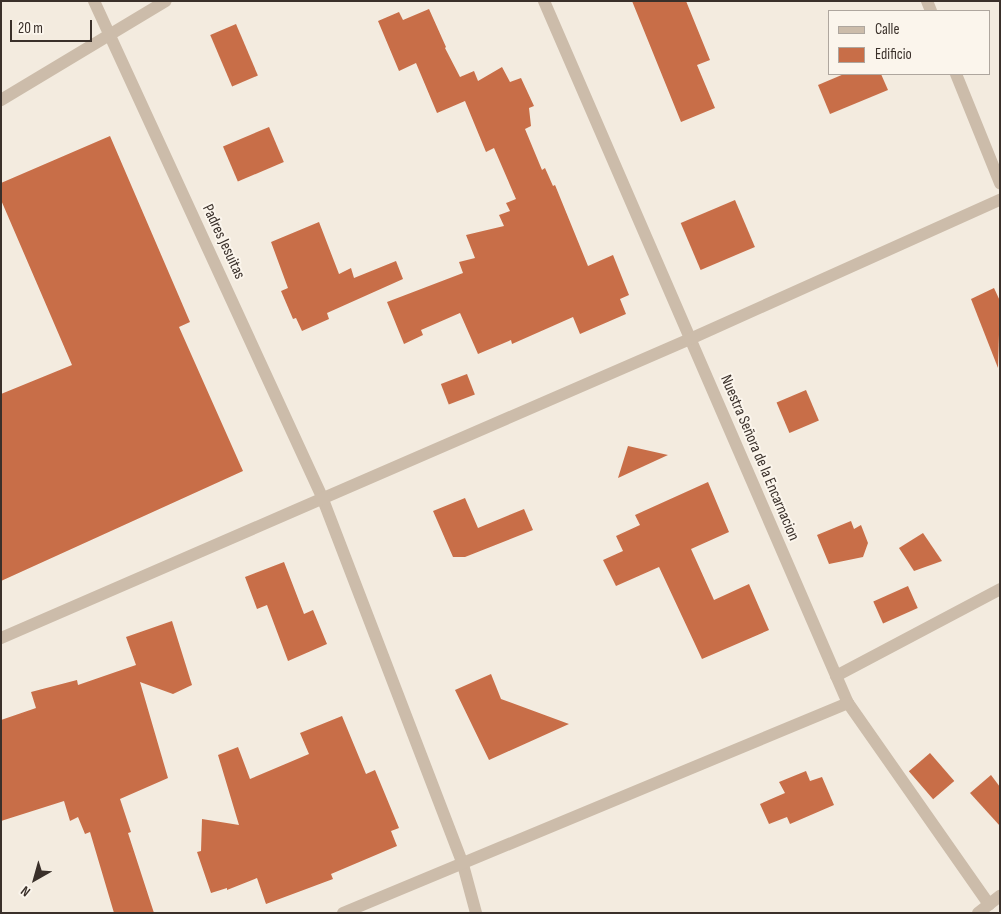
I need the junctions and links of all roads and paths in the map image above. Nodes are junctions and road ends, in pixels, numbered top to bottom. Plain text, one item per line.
1 (94, 1) edge
2 (166, 1) edge
3 (544, 1) edge
4 (110, 33) junction
5 (956, 75) edge
6 (1, 100) edge
7 (1000, 183) edge
8 (1000, 200) edge
9 (690, 339) junction
10 (322, 497) junction
11 (1000, 589) edge
12 (1, 638) edge
13 (836, 676) junction
14 (848, 703) junction
15 (462, 861) junction
16 (1000, 896) edge
17 (989, 904) junction
18 (343, 913) edge
19 (476, 913) edge
20 (978, 913) edge

1 - 4 street, Padres Jesuitas
2 - 4 street
3 - 9 street, Nuestra Señora de la Encarnacion
4 - 6 street
4 - 10 street, Padres Jesuitas
5 - 7 street
8 - 9 street
9 - 10 street
9 - 13 street, Nuestra Señora de la Encarnacion
10 - 12 street
10 - 15 street, Padres Jesuitas
11 - 13 street
13 - 14 street, Nuestra Señora de la Encarnacion
14 - 15 street
14 - 17 street, Nuestra Señora de la Encarnacion
15 - 18 street
15 - 19 street, Padres Jesuitas
16 - 17 street
17 - 20 street

